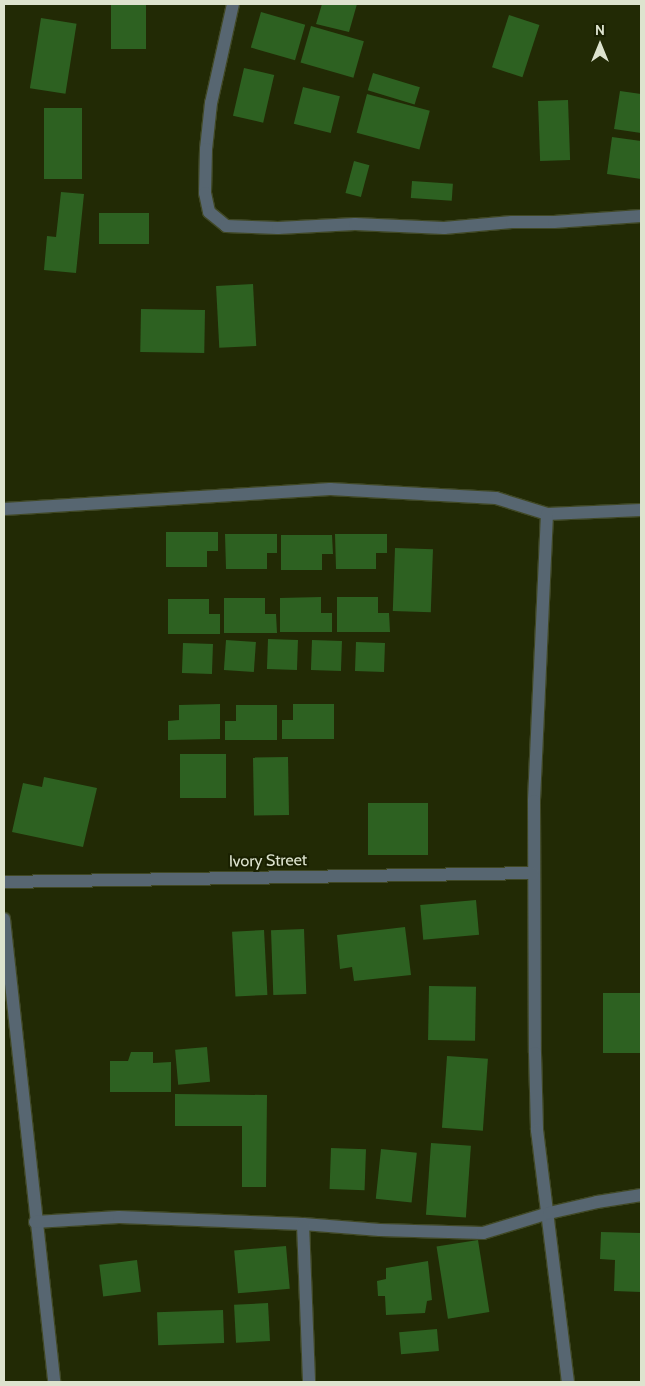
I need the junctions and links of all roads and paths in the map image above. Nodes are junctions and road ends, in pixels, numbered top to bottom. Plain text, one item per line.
1 (233, 4) edge
2 (641, 216) edge
3 (4, 509) edge
4 (641, 510) edge
5 (547, 514) junction
6 (533, 873) junction
7 (4, 882) edge
8 (4, 919) edge
9 (641, 1196) edge
10 (549, 1213) junction
11 (35, 1222) junction
12 (303, 1224) junction
13 (54, 1382) edge
14 (309, 1382) edge
15 (568, 1382) edge

1 - 2 street
3 - 5 street
4 - 5 street
5 - 6 street
6 - 7 street, Ivory Street
6 - 10 street
8 - 11 street
9 - 10 street
10 - 12 street
10 - 15 street
11 - 12 street
11 - 13 street
12 - 14 street

